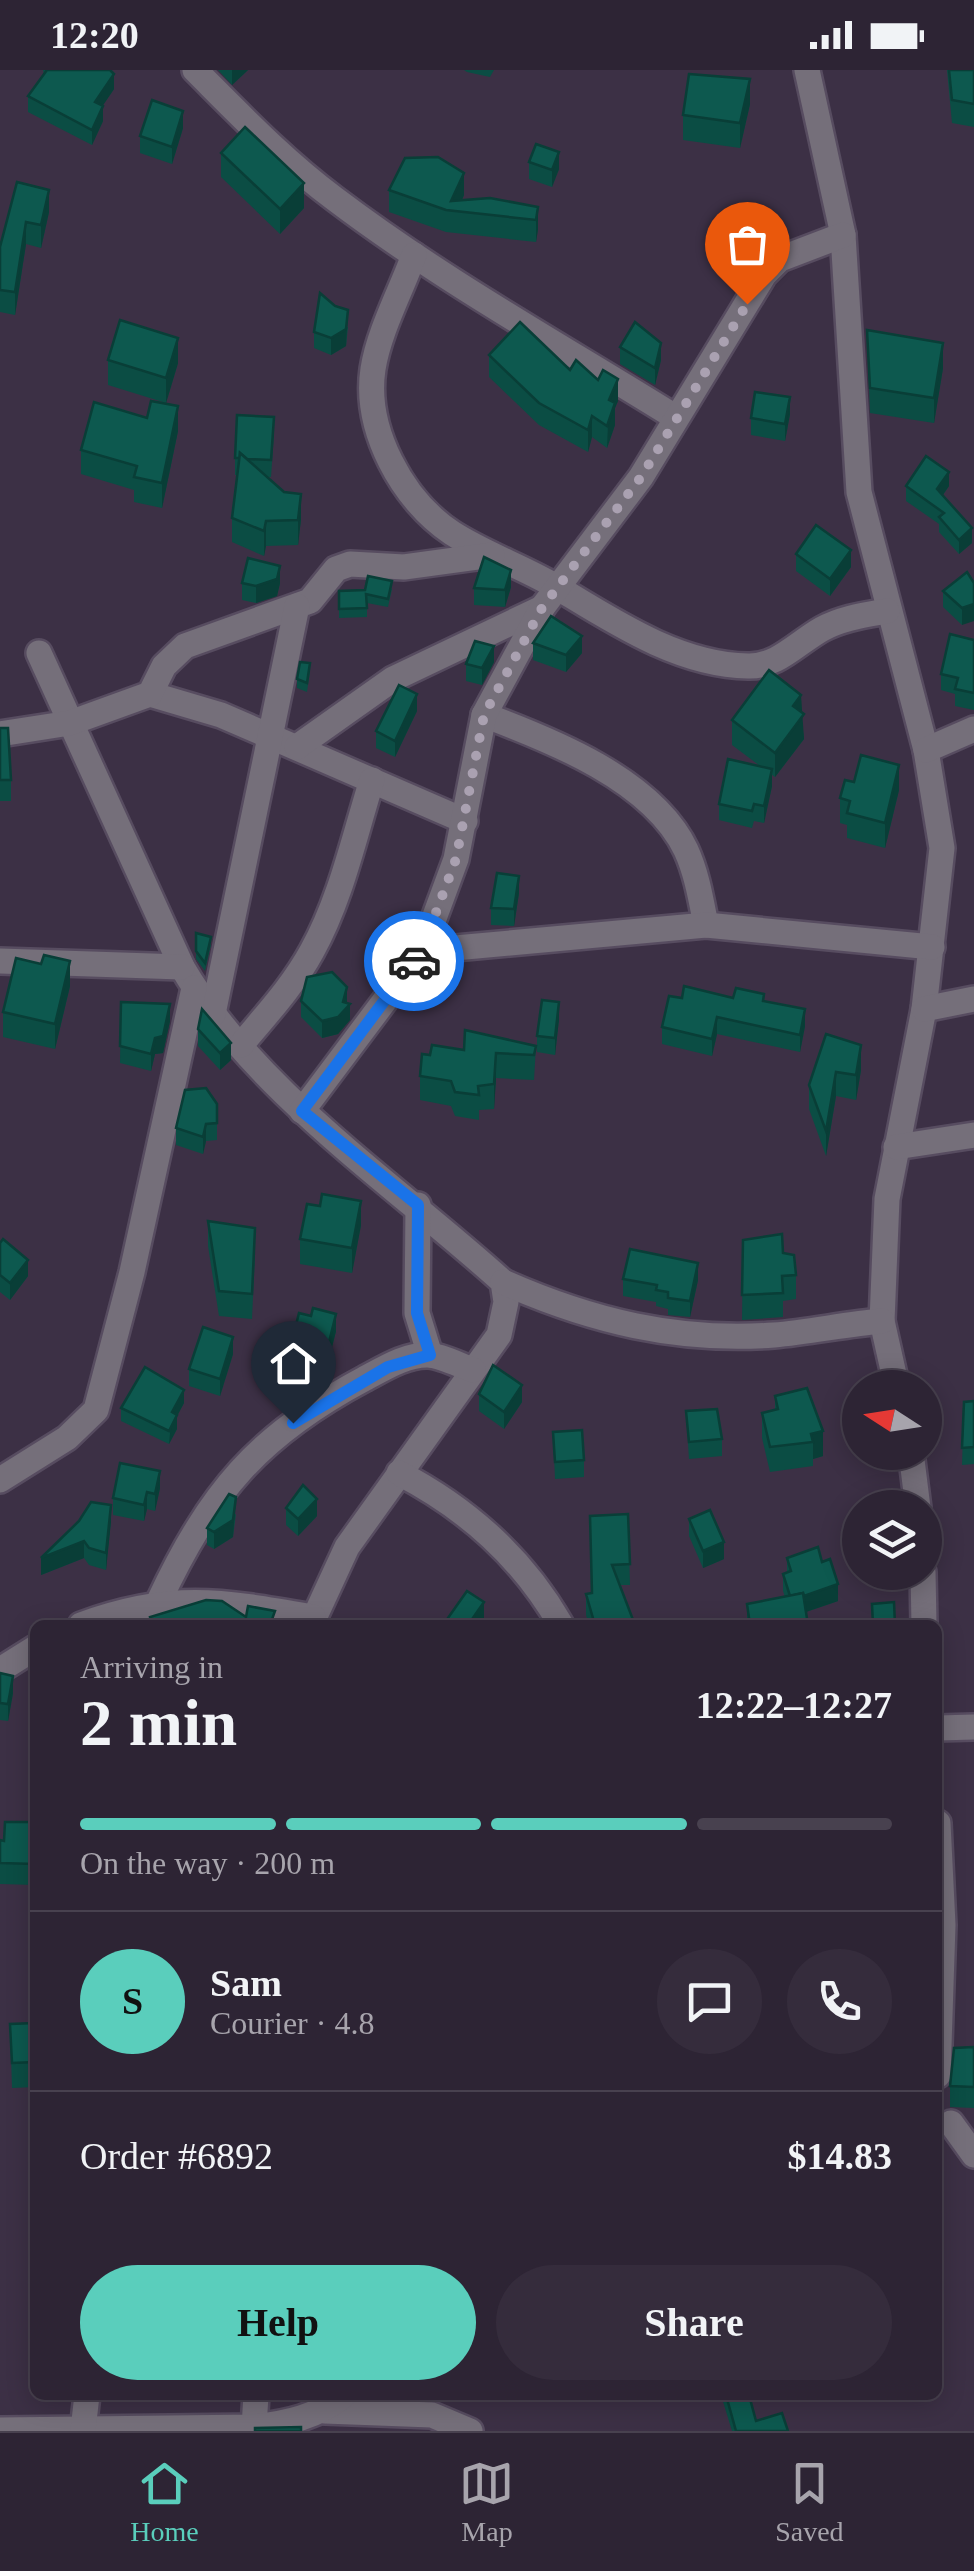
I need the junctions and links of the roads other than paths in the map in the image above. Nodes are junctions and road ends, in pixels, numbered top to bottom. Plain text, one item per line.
1 (195, 70) edge
2 (807, 70) edge
3 (843, 235) junction
4 (414, 255) junction
5 (674, 417) junction
6 (492, 554) junction
7 (549, 597) junction
8 (297, 606) junction
9 (887, 610) junction
10 (39, 653) dead end
11 (150, 694) junction
12 (484, 715) junction
13 (70, 723) junction
14 (974, 729) edge
15 (0, 734) edge
16 (267, 735) junction
17 (297, 747) junction
18 (926, 750) junction
19 (372, 780) junction
20 (465, 821) junction
21 (706, 925) junction
22 (932, 947) junction
23 (422, 950) junction
24 (0, 961) edge
25 (188, 977) junction
26 (974, 1000) edge
27 (924, 1010) junction
28 (213, 1014) junction
29 (240, 1045) junction
30 (302, 1111) junction
31 (974, 1135) edge
32 (896, 1148) junction
33 (418, 1205) junction
34 (503, 1282) junction
35 (882, 1321) junction
36 (430, 1355) junction
37 (472, 1370) junction
38 (893, 1370) edge
39 (400, 1473) junction
40 (0, 1480) edge
41 (923, 1590) edge
42 (159, 1601) junction
43 (112, 1619) edge
44 (307, 1620) edge
45 (312, 1620) edge
46 (557, 1620) edge
47 (924, 1620) edge
48 (30, 1651) edge
49 (0, 1670) edge
50 (974, 1727) edge
51 (942, 1728) edge
52 (942, 1904) edge
53 (942, 1954) edge
54 (954, 2123) edge
55 (974, 2155) edge
56 (86, 2400) edge
57 (256, 2400) edge
58 (334, 2403) edge
59 (429, 2405) edge
60 (254, 2427) junction
61 (0, 2430) edge
62 (82, 2430) edge
63 (470, 2431) edge

1 - 4 street
2 - 3 street
3 - 5 street
3 - 9 street
4 - 5 street
4 - 6 street
5 - 7 street
6 - 7 street
6 - 8 street
7 - 9 street
7 - 12 street
7 - 17 street
8 - 11 street
8 - 16 street
9 - 18 street
10 - 13 street
11 - 13 street
11 - 16 street
12 - 20 street
12 - 21 street
13 - 15 street
13 - 25 street
14 - 18 street
16 - 17 street
16 - 28 street
17 - 19 street
18 - 22 street
19 - 20 street
19 - 29 street
20 - 23 street
21 - 22 street
21 - 23 street
22 - 27 street
23 - 30 street
24 - 25 street
25 - 28 street
25 - 40 street
26 - 27 street
27 - 32 street
28 - 29 street
29 - 30 street
30 - 33 street
31 - 32 street
32 - 35 street
33 - 34 street
33 - 36 street
34 - 35 street
34 - 37 street
35 - 38 street
36 - 37 street
36 - 42 street
37 - 39 street
39 - 45 street
39 - 46 street
41 - 47 street
42 - 43 street
42 - 44 street
48 - 49 street
50 - 51 street
52 - 53 street
54 - 55 street
56 - 62 street
57 - 60 street
58 - 59 street
58 - 60 street
59 - 63 street
60 - 62 street
61 - 62 street

